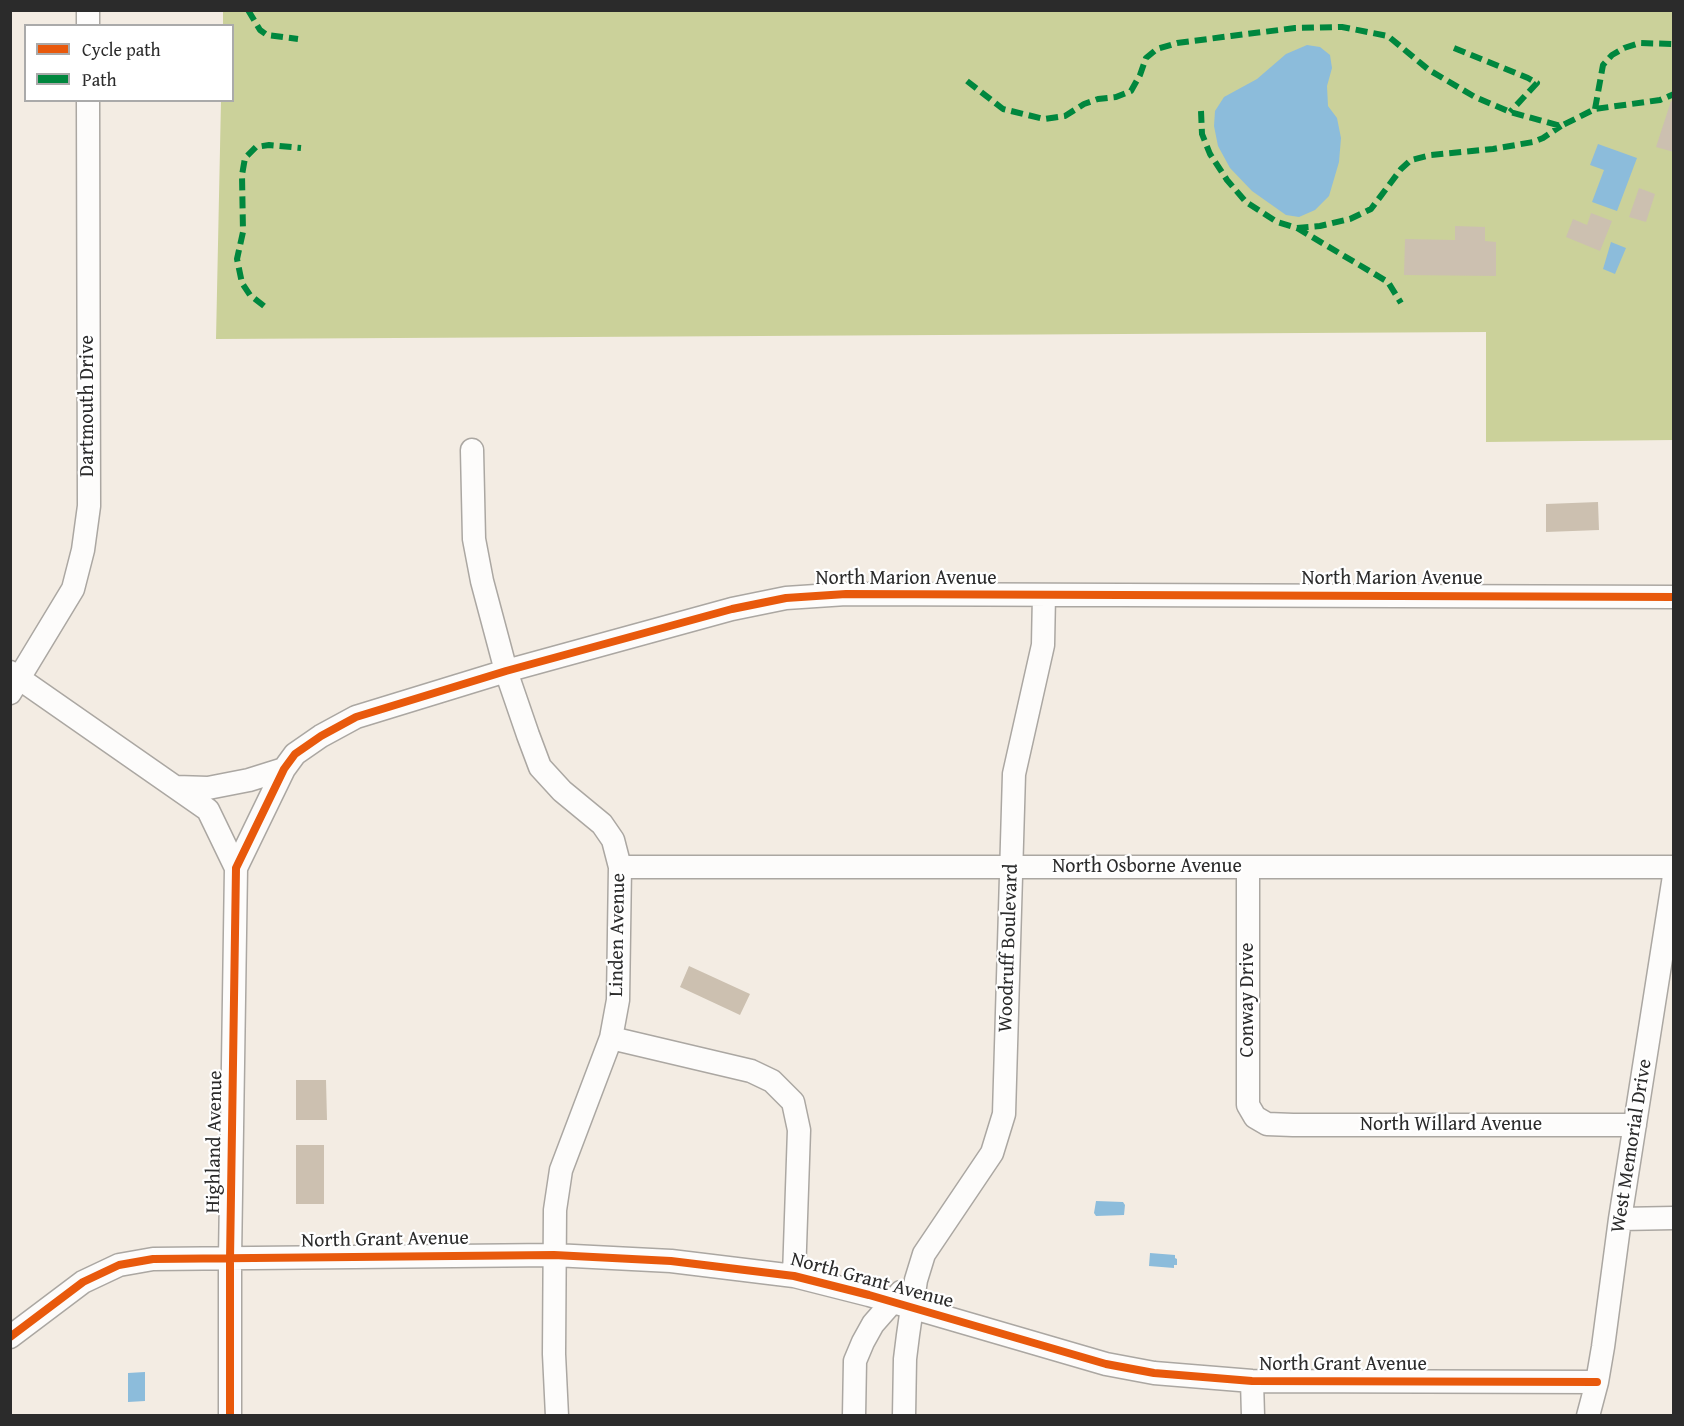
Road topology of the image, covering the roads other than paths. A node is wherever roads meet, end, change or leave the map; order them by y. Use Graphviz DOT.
graph roads {
  1 [pos="88,102"];
  2 [pos="472,450"];
  3 [pos="1044,596"];
  4 [pos="1674,597"];
  5 [pos="506,671"];
  6 [pos="13,681"];
  7 [pos="285,769"];
  8 [pos="176,787"];
  9 [pos="620,867"];
  10 [pos="1011,867"];
  11 [pos="1674,867"];
  12 [pos="236,868"];
  13 [pos="1248,868"];
  14 [pos="1674,876"];
  15 [pos="611,1038"];
  16 [pos="1267,1124"];
  17 [pos="1635,1125"];
  18 [pos="1674,1218"];
  19 [pos="1620,1219"];
  20 [pos="554,1255"];
  21 [pos="230,1259"];
  22 [pos="794,1276"];
  23 [pos="916,1280"];
  24 [pos="891,1302"];
  25 [pos="913,1308"];
  26 [pos="10,1337"];
  27 [pos="1252,1381"];
  28 [pos="1597,1382"];
  29 [pos="230,1416"];
  30 [pos="557,1416"];
  31 [pos="854,1416"];
  32 [pos="904,1416"];
  33 [pos="1253,1416"];
  34 [pos="1588,1416"];
  1 -- 6 [label="street, Dartmouth Drive"];
  2 -- 5 [label="street, Linden Avenue"];
  3 -- 4 [label="street, North Marion Avenue"];
  3 -- 5 [label="street, North Marion Avenue"];
  3 -- 10 [label="street, Woodruff Boulevard"];
  5 -- 7 [label="street, North Marion Avenue"];
  5 -- 9 [label="street, Linden Avenue"];
  6 -- 8 [label="street"];
  7 -- 8 [label="street"];
  7 -- 12 [label="street, North Marion Avenue"];
  8 -- 12 [label="street"];
  9 -- 10 [label="street, North Osborne Avenue"];
  9 -- 15 [label="street, Linden Avenue"];
  10 -- 13 [label="street, North Osborne Avenue"];
  10 -- 23 [label="street, Woodruff Boulevard"];
  11 -- 13 [label="street, North Osborne Avenue"];
  12 -- 21 [label="street, Highland Avenue"];
  13 -- 16 [label="street, Conway Drive"];
  14 -- 17 [label="street, West Memorial Drive"];
  15 -- 20 [label="street, Linden Avenue"];
  15 -- 22 [label="street"];
  16 -- 17 [label="street, North Willard Avenue"];
  17 -- 19 [label="street, West Memorial Drive"];
  18 -- 19 [label="street"];
  19 -- 28 [label="street, West Memorial Drive"];
  20 -- 21 [label="street, North Grant Avenue"];
  20 -- 22 [label="street, North Grant Avenue"];
  20 -- 30 [label="street, Linden Avenue"];
  21 -- 26 [label="street, North Grant Avenue"];
  21 -- 29 [label="street, Highland Avenue"];
  22 -- 24 [label="street, North Grant Avenue"];
  23 -- 24 [label="street, Woodruff Boulevard"];
  23 -- 25 [label="street, Woodruff Boulevard"];
  24 -- 25 [label="street, North Grant Avenue"];
  24 -- 31 [label="street, Woodruff Boulevard"];
  25 -- 27 [label="street, North Grant Avenue"];
  25 -- 32 [label="street, Woodruff Boulevard"];
  27 -- 28 [label="street, North Grant Avenue"];
  27 -- 33 [label="street"];
  28 -- 34 [label="street, West Memorial Drive"];
}
